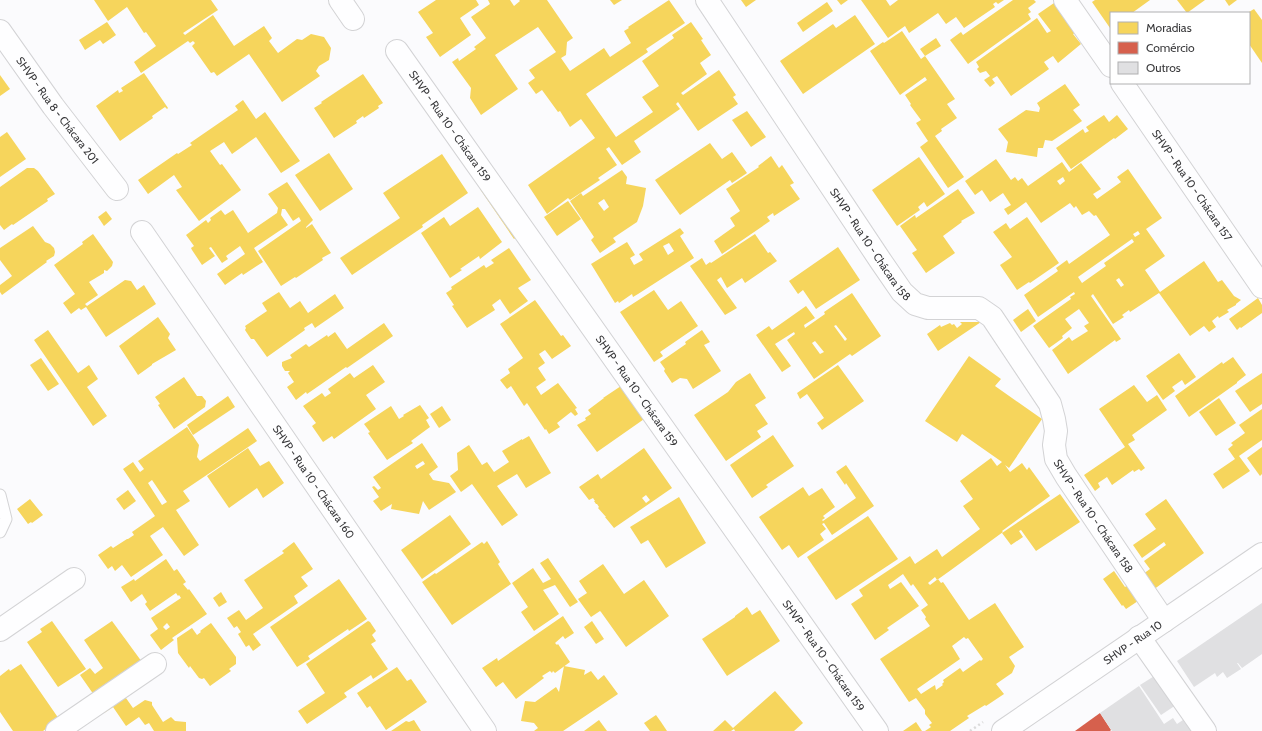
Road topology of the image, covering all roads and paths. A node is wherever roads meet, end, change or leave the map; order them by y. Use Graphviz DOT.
graph roads {
  1 [pos="340,0"];
  2 [pos="707,0"];
  3 [pos="1065,0"];
  4 [pos="353,19"];
  5 [pos="0,31"];
  6 [pos="398,51"];
  7 [pos="1110,65"];
  8 [pos="1123,84"];
  9 [pos="116,189"];
  10 [pos="142,232"];
  11 [pos="1262,286"];
  12 [pos="0,495"];
  13 [pos="0,532"];
  14 [pos="1262,554"];
  15 [pos="74,579"];
  16 [pos="1164,621"];
  17 [pos="0,630"];
  18 [pos="1139,637"];
  19 [pos="155,664"];
  20 [pos="57,731"];
  21 [pos="485,731"];
  22 [pos="877,731"];
  23 [pos="1003,731"];
  24 [pos="1205,731"];
  1 -- 4 [label="street"];
  2 -- 16 [label="street, SHVP - Rua 10 - Chácara 158"];
  3 -- 7 [label="street"];
  5 -- 9 [label="street, SHVP - Rua 8 - Chácara 201"];
  6 -- 22 [label="street, SHVP - Rua 10 - Chácara 159"];
  8 -- 11 [label="street, SHVP - Rua 10 - Chácara 157"];
  10 -- 21 [label="street, SHVP - Rua 10 - Chácara 160"];
  12 -- 13 [label="lane"];
  14 -- 16 [label="street, SHVP - Rua 10"];
  15 -- 17 [label="street"];
  16 -- 18 [label="street, SHVP - Rua 10"];
  18 -- 23 [label="street, SHVP - Rua 10"];
  18 -- 24 [label="street"];
  19 -- 20 [label="street"];
}
